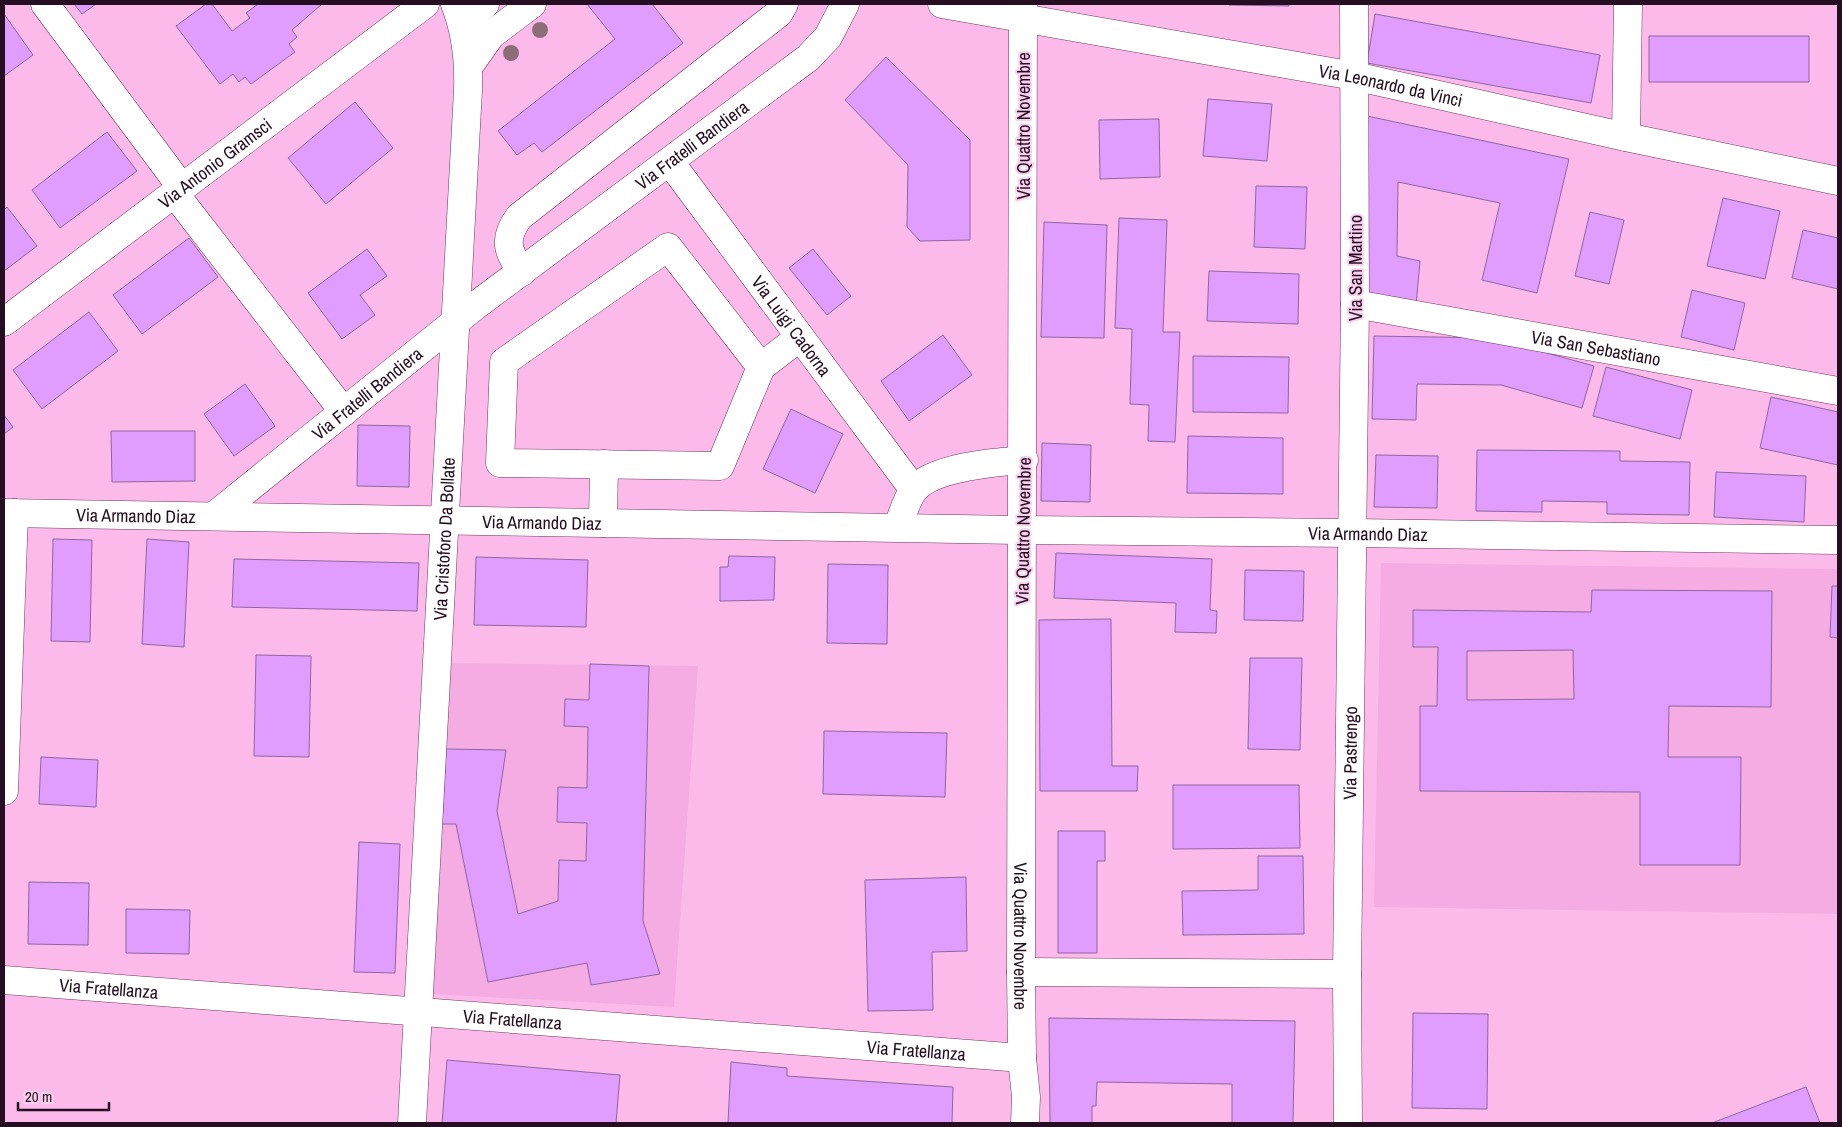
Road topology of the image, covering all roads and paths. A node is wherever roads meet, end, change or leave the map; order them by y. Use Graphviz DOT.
graph roads {
  1 [pos="45,4"];
  2 [pos="425,4"];
  3 [pos="455,4"];
  4 [pos="485,4"];
  5 [pos="532,4"];
  6 [pos="784,4"];
  7 [pos="845,4"];
  8 [pos="942,4"];
  9 [pos="1354,4"];
  10 [pos="1628,4"];
  11 [pos="1023,10"];
  12 [pos="468,56"];
  13 [pos="1354,76"];
  14 [pos="1626,137"];
  15 [pos="670,162"];
  16 [pos="1838,181"];
  17 [pos="178,191"];
  18 [pos="522,272"];
  19 [pos="1355,304"];
  20 [pos="4,322"];
  21 [pos="455,322"];
  22 [pos="800,337"];
  23 [pos="761,368"];
  24 [pos="1838,391"];
  25 [pos="344,412"];
  26 [pos="1024,460"];
  27 [pos="604,464"];
  28 [pos="914,490"];
  29 [pos="9,513"];
  30 [pos="214,516"];
  31 [pos="446,520"];
  32 [pos="603,522"];
  33 [pos="898,527"];
  34 [pos="1022,530"];
  35 [pos="1354,532"];
  36 [pos="1838,540"];
  37 [pos="4,791"];
  38 [pos="1021,972"];
  39 [pos="1347,974"];
  40 [pos="4,980"];
  41 [pos="418,1012"];
  42 [pos="1022,1058"];
  43 [pos="412,1123"];
  44 [pos="1011,1123"];
  45 [pos="1025,1123"];
  46 [pos="1348,1123"];
  1 -- 17 [label="street"];
  2 -- 17 [label="street, Via Antonio Gramsci"];
  3 -- 12 [label="street"];
  4 -- 12 [label="street"];
  5 -- 12 [label="street"];
  6 -- 18 [label="street"];
  7 -- 15 [label="street, Via Fratelli Bandiera"];
  8 -- 11 [label="street, Via Leonardo da Vinci"];
  9 -- 13 [label="street, Via San Martino"];
  10 -- 14 [label="street"];
  11 -- 13 [label="street, Via Leonardo da Vinci"];
  11 -- 26 [label="street, Via Quattro Novembre"];
  12 -- 21 [label="street, Via Cristoforo Da Bollate"];
  13 -- 14 [label="street, Via Leonardo da Vinci"];
  13 -- 19 [label="street, Via San Martino"];
  14 -- 16 [label="street, Via Leonardo da Vinci"];
  15 -- 18 [label="street, Via Fratelli Bandiera"];
  15 -- 22 [label="street, Via Luigi Cadorna"];
  17 -- 20 [label="street, Via Antonio Gramsci"];
  17 -- 25 [label="street"];
  18 -- 21 [label="street, Via Fratelli Bandiera"];
  19 -- 24 [label="street, Via San Sebastiano"];
  19 -- 35 [label="street, Via San Martino"];
  21 -- 25 [label="street, Via Fratelli Bandiera"];
  21 -- 31 [label="street, Via Cristoforo Da Bollate"];
  22 -- 23 [label="street"];
  22 -- 28 [label="street, Via Luigi Cadorna"];
  23 -- 27 [label="street"];
  23 -- 27 [label="street"];
  25 -- 30 [label="street, Via Fratelli Bandiera"];
  26 -- 28 [label="street"];
  26 -- 34 [label="street, Via Quattro Novembre"];
  27 -- 32 [label="street"];
  28 -- 33 [label="street"];
  29 -- 30 [label="street, Via Armando Diaz"];
  29 -- 37 [label="street"];
  30 -- 31 [label="street, Via Armando Diaz"];
  31 -- 32 [label="street, Via Armando Diaz"];
  31 -- 41 [label="street, Via Cristoforo Da Bollate"];
  32 -- 33 [label="street, Via Armando Diaz"];
  33 -- 34 [label="street, Via Armando Diaz"];
  34 -- 35 [label="street, Via Armando Diaz"];
  34 -- 38 [label="street, Via Quattro Novembre"];
  35 -- 36 [label="street, Via Armando Diaz"];
  35 -- 39 [label="street, Via Pastrengo"];
  38 -- 39 [label="street"];
  38 -- 42 [label="street, Via Quattro Novembre"];
  39 -- 46 [label="street, Via Pastrengo"];
  40 -- 41 [label="street, Via Fratellanza"];
  41 -- 42 [label="street, Via Fratellanza"];
  41 -- 43 [label="street, Via Cristoforo Da Bollate"];
  42 -- 44 [label="street, Via Quattro Novembre"];
  42 -- 45 [label="street, Via Quattro Novembre"];
}
